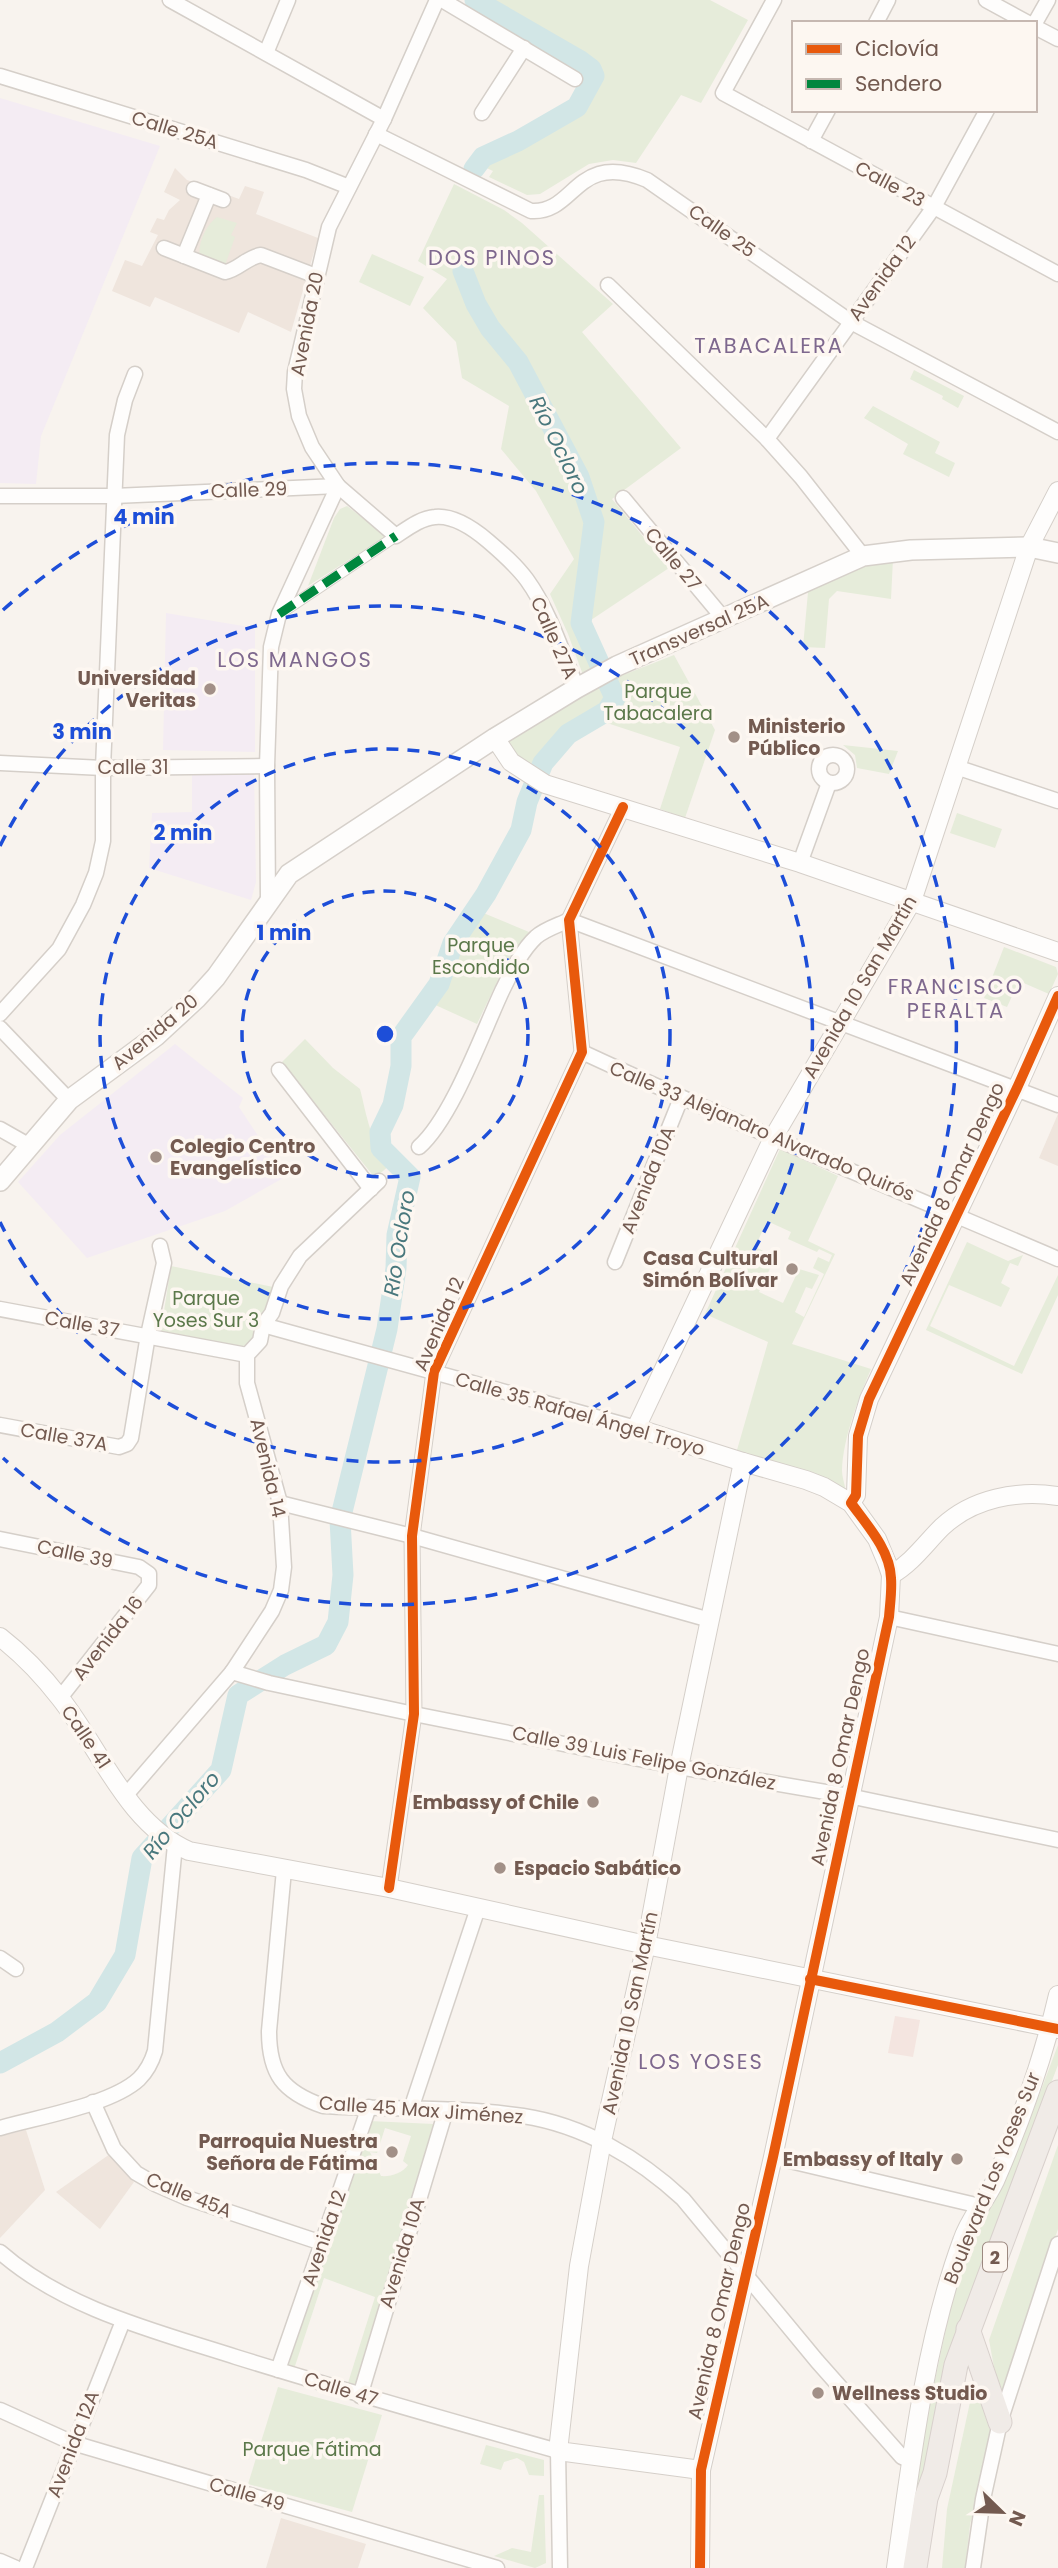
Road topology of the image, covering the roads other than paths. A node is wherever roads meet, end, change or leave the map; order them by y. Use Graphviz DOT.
graph roads {
  1 [pos="170,0"];
  2 [pos="288,0"];
  3 [pos="437,0"];
  4 [pos="442,0"];
  5 [pos="774,0"];
  6 [pos="888,0"];
  7 [pos="985,0"];
  8 [pos="1048,0"];
  9 [pos="877,21"];
  10 [pos="1024,21"];
  11 [pos="1037,21"];
  12 [pos="1037,26"];
  13 [pos="1058,39"];
  14 [pos="524,48"];
  15 [pos="266,52"];
  16 [pos="0,76"];
  17 [pos="575,79"];
  18 [pos="827,112"];
  19 [pos="986,112"];
  20 [pos="482,113"];
  21 [pos="384,119"];
  22 [pos="376,134"];
  23 [pos="811,141"];
  24 [pos="349,187"];
  25 [pos="194,189"];
  26 [pos="209,195"];
  27 [pos="223,200"];
  28 [pos="934,207"];
  29 [pos="164,248"];
  30 [pos="184,256"];
  31 [pos="1058,274"];
  32 [pos="316,276"];
  33 [pos="608,285"];
  34 [pos="851,322"];
  35 [pos="135,374"];
  36 [pos="1058,432"];
  37 [pos="767,439"];
  38 [pos="338,486"];
  39 [pos="1058,491"];
  40 [pos="0,496"];
  41 [pos="114,496"];
  42 [pos="623,498"];
  43 [pos="396,536"];
  44 [pos="1029,547"];
  45 [pos="1058,554"];
  46 [pos="863,556"];
  47 [pos="279,614"];
  48 [pos="724,619"];
  49 [pos="579,687"];
  50 [pos="495,738"];
  51 [pos="0,763"];
  52 [pos="267,766"];
  53 [pos="957,767"];
  54 [pos="103,768"];
  55 [pos="829,783"];
  56 [pos="1058,801"];
  57 [pos="623,807"];
  58 [pos="267,859"];
  59 [pos="800,863"];
  60 [pos="289,874"];
  61 [pos="912,901"];
  62 [pos="268,902"];
  63 [pos="569,919"];
  64 [pos="1058,952"];
  65 [pos="1058,996"];
  66 [pos="0,1014"];
  67 [pos="841,1022"];
  68 [pos="0,1028"];
  69 [pos="582,1052"];
  70 [pos="279,1070"];
  71 [pos="1017,1088"];
  72 [pos="681,1098"];
  73 [pos="69,1100"];
  74 [pos="1058,1105"];
  75 [pos="0,1129"];
  76 [pos="773,1138"];
  77 [pos="30,1146"];
  78 [pos="419,1147"];
  79 [pos="0,1181"];
  80 [pos="957,1216"];
  81 [pos="160,1246"];
  82 [pos="1058,1259"];
  83 [pos="615,1262"];
  84 [pos="0,1309"];
  85 [pos="263,1325"];
  86 [pos="148,1335"];
  87 [pos="247,1354"];
  88 [pos="434,1372"];
  89 [pos="0,1425"];
  90 [pos="636,1427"];
  91 [pos="743,1462"];
  92 [pos="1058,1496"];
  93 [pos="280,1503"];
  94 [pos="851,1503"];
  95 [pos="412,1536"];
  96 [pos="0,1539"];
  97 [pos="149,1574"];
  98 [pos="891,1575"];
  99 [pos="889,1617"];
  100 [pos="710,1620"];
  101 [pos="0,1637"];
  102 [pos="1058,1654"];
  103 [pos="232,1672"];
  104 [pos="60,1698"];
  105 [pos="414,1714"];
  106 [pos="679,1767"];
  107 [pos="126,1795"];
  108 [pos="849,1796"];
  109 [pos="1058,1840"];
  110 [pos="172,1843"];
  111 [pos="284,1870"];
  112 [pos="389,1888"];
  113 [pos="478,1908"];
  114 [pos="646,1945"];
  115 [pos="0,1958"];
  116 [pos="16,1969"];
  117 [pos="810,1979"];
  118 [pos="1058,1996"];
  119 [pos="1055,2031"];
  120 [pos="1058,2092"];
  121 [pos="93,2102"];
  122 [pos="369,2107"];
  123 [pos="411,2109"];
  124 [pos="446,2110"];
  125 [pos="0,2128"];
  126 [pos="602,2141"];
  127 [pos="773,2157"];
  128 [pos="980,2206"];
  129 [pos="322,2243"];
  130 [pos="1058,2244"];
  131 [pos="0,2252"];
  132 [pos="744,2275"];
  133 [pos="123,2321"];
  134 [pos="968,2329"];
  135 [pos="278,2370"];
  136 [pos="360,2396"];
  137 [pos="0,2410"];
  138 [pos="1000,2422"];
  139 [pos="73,2442"];
  140 [pos="558,2451"];
  141 [pos="912,2461"];
  142 [pos="701,2470"];
  143 [pos="935,2473"];
  144 [pos="0,2561"];
  145 [pos="16,2568"];
  146 [pos="25,2568"];
  147 [pos="497,2568"];
  148 [pos="560,2568"];
  149 [pos="700,2568"];
  150 [pos="896,2568"];
  151 [pos="915,2568"];
  152 [pos="930,2568"];
  153 [pos="973,2568"];
  1 -- 15 [label="street"];
  2 -- 15 [label="street"];
  3 -- 21 [label="street, Avenida 20"];
  4 -- 14 [label="street"];
  5 -- 23 [label="street, Calle 23"];
  6 -- 9 [label="street"];
  7 -- 10 [label="street"];
  8 -- 11 [label="street"];
  12 -- 13 [label="street"];
  14 -- 17 [label="street"];
  14 -- 20 [label="street"];
  15 -- 21 [label="street"];
  16 -- 24 [label="street, Calle 25A"];
  18 -- 23 [label="street"];
  19 -- 28 [label="street, Avenida 12"];
  21 -- 22 [label="street, Avenida 20"];
  22 -- 24 [label="street, Avenida 20"];
  22 -- 34 [label="street, Calle 25"];
  23 -- 28 [label="street, Calle 23"];
  24 -- 32 [label="street, Avenida 20"];
  25 -- 26 [label="street"];
  26 -- 27 [label="street"];
  26 -- 30 [label="street"];
  28 -- 31 [label="street, Calle 23"];
  28 -- 34 [label="street, Avenida 12"];
  29 -- 30 [label="street"];
  30 -- 32 [label="street"];
  32 -- 38 [label="street, Avenida 20"];
  33 -- 37 [label="street"];
  34 -- 36 [label="street, Calle 25"];
  34 -- 37 [label="street, Avenida 12"];
  35 -- 41 [label="street"];
  37 -- 46 [label="street"];
  38 -- 41 [label="street, Calle 29"];
  38 -- 43 [label="street"];
  38 -- 47 [label="street"];
  39 -- 44 [label="street, Avenida 10 San Martín"];
  40 -- 41 [label="street, Calle 29"];
  41 -- 54 [label="street"];
  42 -- 48 [label="street, Calle 27"];
  43 -- 47 [label="street"];
  43 -- 49 [label="street, Calle 27A"];
  44 -- 45 [label="main road"];
  44 -- 46 [label="main road, Transversal 25A"];
  44 -- 53 [label="street, Avenida 10 San Martín"];
  46 -- 48 [label="main road, Transversal 25A"];
  47 -- 52 [label="street"];
  48 -- 49 [label="main road, Transversal 25A"];
  49 -- 50 [label="main road, Transversal 25A"];
  50 -- 57 [label="street"];
  50 -- 60 [label="main road, Transversal 25A"];
  51 -- 54 [label="street, Calle 31"];
  52 -- 54 [label="street, Calle 31"];
  52 -- 58 [label="street"];
  53 -- 56 [label="street"];
  53 -- 61 [label="street, Avenida 10 San Martín"];
  54 -- 66 [label="street"];
  55 -- 59 [label="street"];
  57 -- 59 [label="street"];
  57 -- 63 [label="street"];
  58 -- 60 [label="street"];
  58 -- 62 [label="street"];
  59 -- 61 [label="street"];
  60 -- 62 [label="main road, Transversal 25A"];
  61 -- 64 [label="street"];
  61 -- 67 [label="street, Avenida 10 San Martín"];
  62 -- 73 [label="main road, Avenida 20"];
  63 -- 67 [label="street"];
  63 -- 69 [label="street"];
  63 -- 78 [label="street"];
  65 -- 71 [label="street, Avenida 8 Omar Dengo"];
  67 -- 71 [label="street"];
  67 -- 76 [label="street, Avenida 10 San Martín"];
  68 -- 73 [label="street"];
  69 -- 72 [label="street, Calle 33 Alejandro Alvarado Quirós"];
  69 -- 88 [label="street, Avenida 12"];
  70 -- 85 [label="street"];
  71 -- 74 [label="street"];
  71 -- 80 [label="street, Avenida 8 Omar Dengo"];
  72 -- 76 [label="street, Calle 33 Alejandro Alvarado Quirós"];
  72 -- 83 [label="street, Avenida 10A"];
  73 -- 77 [label="main road, Avenida 20"];
  75 -- 77 [label="street"];
  76 -- 80 [label="street, Calle 33 Alejandro Alvarado Quirós"];
  76 -- 90 [label="street, Avenida 10 San Martín"];
  77 -- 79 [label="main road, Avenida 20"];
  80 -- 82 [label="street, Calle 33 Alejandro Alvarado Quirós"];
  80 -- 94 [label="street, Avenida 8 Omar Dengo"];
  81 -- 86 [label="street"];
  84 -- 86 [label="street, Calle 37"];
  85 -- 87 [label="street"];
  85 -- 88 [label="street, Calle 35 Rafael Ángel Troyo"];
  86 -- 87 [label="street, Calle 37"];
  86 -- 89 [label="street, Calle 37A"];
  87 -- 93 [label="street, Avenida 14"];
  88 -- 90 [label="street, Calle 35 Rafael Ángel Troyo"];
  88 -- 95 [label="street, Avenida 12"];
  90 -- 91 [label="street, Calle 35 Rafael Ángel Troyo"];
  91 -- 94 [label="street, Calle 35 Rafael Ángel Troyo"];
  91 -- 100 [label="street, Avenida 10 San Martín"];
  92 -- 98 [label="street"];
  93 -- 95 [label="street"];
  93 -- 103 [label="street, Avenida 14"];
  94 -- 98 [label="street, Avenida 8 Omar Dengo"];
  95 -- 100 [label="street"];
  95 -- 105 [label="street, Avenida 12"];
  96 -- 97 [label="street, Calle 39"];
  97 -- 104 [label="street, Avenida 16"];
  98 -- 99 [label="street, Avenida 8 Omar Dengo"];
  99 -- 102 [label="street"];
  99 -- 108 [label="street, Avenida 8 Omar Dengo"];
  100 -- 106 [label="street, Avenida 10 San Martín"];
  101 -- 104 [label="street, Calle 41"];
  103 -- 105 [label="street, Calle 39 Luis Felipe González"];
  103 -- 107 [label="street, Avenida 14"];
  104 -- 107 [label="street, Calle 41"];
  105 -- 106 [label="street, Calle 39 Luis Felipe González"];
  105 -- 112 [label="street, Avenida 12"];
  106 -- 108 [label="street, Calle 39 Luis Felipe González"];
  106 -- 114 [label="street, Avenida 10 San Martín"];
  107 -- 110 [label="street, Calle 41"];
  108 -- 109 [label="street, Calle 39 Luis Felipe González"];
  108 -- 117 [label="street, Avenida 8 Omar Dengo"];
  110 -- 111 [label="street"];
  110 -- 121 [label="street"];
  111 -- 112 [label="street"];
  111 -- 122 [label="street, Calle 45 Max Jiménez"];
  112 -- 113 [label="street"];
  113 -- 114 [label="street"];
  113 -- 123 [label="street"];
  114 -- 117 [label="street"];
  114 -- 126 [label="street, Avenida 10 San Martín"];
  115 -- 116 [label="street"];
  117 -- 119 [label="street"];
  117 -- 127 [label="street, Avenida 8 Omar Dengo"];
  118 -- 119 [label="street, Boulevard Los Yoses Sur"];
  119 -- 128 [label="street, Boulevard Los Yoses Sur"];
  120 -- 134 [label="highway, 2"];
  121 -- 125 [label="street"];
  121 -- 129 [label="street, Calle 45A"];
  122 -- 123 [label="street, Calle 45 Max Jiménez"];
  122 -- 129 [label="street, Avenida 12"];
  123 -- 124 [label="street, Calle 45 Max Jiménez"];
  124 -- 126 [label="street, Calle 45 Max Jiménez"];
  124 -- 136 [label="street, Avenida 10A"];
  126 -- 132 [label="street, Calle 45 Max Jiménez"];
  126 -- 140 [label="street, Avenida 10 San Martín"];
  127 -- 128 [label="street"];
  127 -- 132 [label="street, Avenida 8 Omar Dengo"];
  128 -- 141 [label="street, Boulevard Los Yoses Sur"];
  129 -- 135 [label="street, Avenida 12"];
  130 -- 138 [label="street"];
  131 -- 133 [label="street, Calle 47"];
  132 -- 141 [label="street, Calle 45 Max Jiménez"];
  132 -- 142 [label="street, Avenida 8 Omar Dengo"];
  133 -- 135 [label="street, Calle 47"];
  133 -- 139 [label="street, Avenida 12A"];
  134 -- 138 [label="highway"];
  134 -- 143 [label="highway, 2"];
  135 -- 136 [label="street, Calle 47"];
  136 -- 140 [label="street, Calle 47"];
  137 -- 139 [label="street, Calle 49"];
  138 -- 153 [label="street"];
  139 -- 146 [label="street, Avenida 12A"];
  139 -- 147 [label="street, Calle 49"];
  140 -- 142 [label="street, Calle 47"];
  140 -- 148 [label="street, Avenida 10 San Martín"];
  141 -- 150 [label="street, Boulevard Los Yoses Sur"];
  142 -- 149 [label="street, Avenida 8 Omar Dengo"];
  143 -- 151 [label="highway, 2"];
  143 -- 152 [label="highway, 2"];
  144 -- 145 [label="street"];
}
